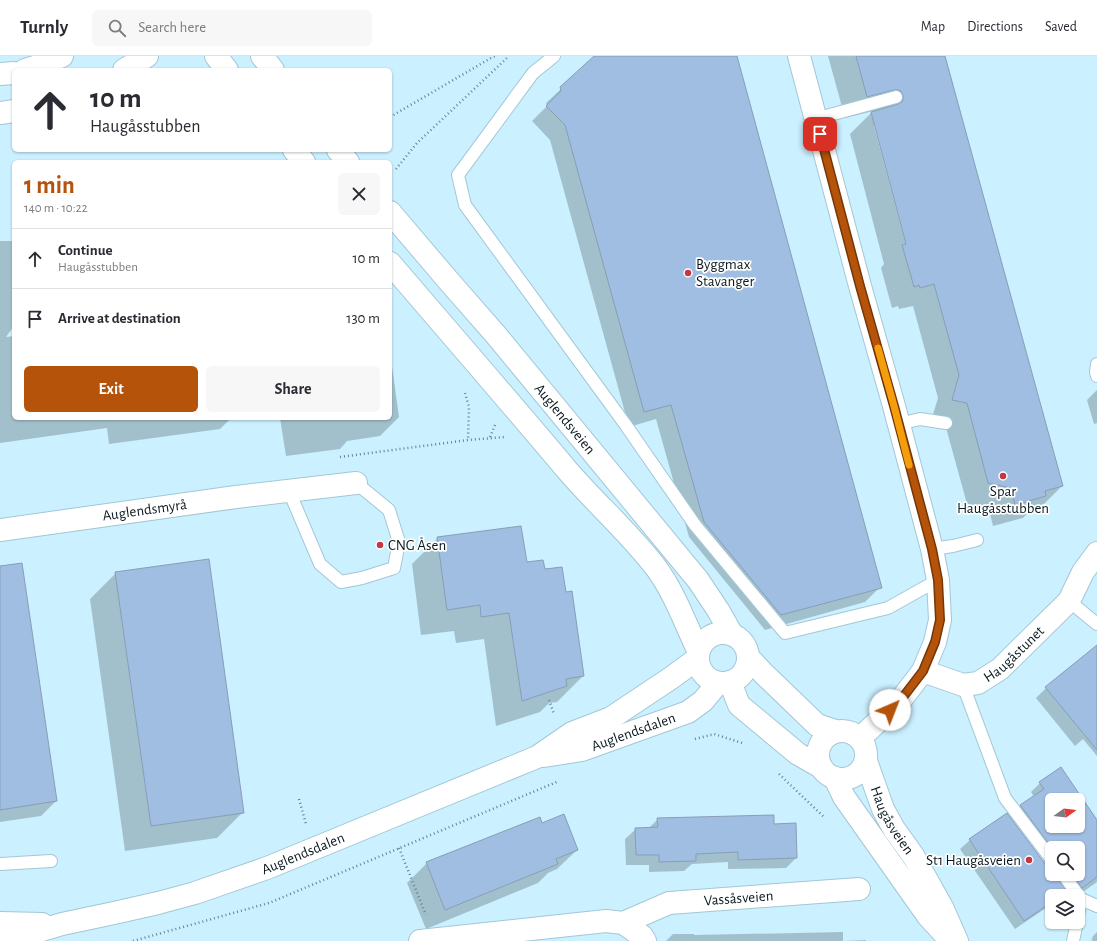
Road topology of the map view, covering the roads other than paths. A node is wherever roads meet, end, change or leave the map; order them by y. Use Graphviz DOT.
graph roads {
  1 [pos="62,56"];
  2 [pos="146,56"];
  3 [pos="216,56"];
  4 [pos="262,56"];
  5 [pos="554,56"];
  6 [pos="799,56"];
  7 [pos="32,68"];
  8 [pos="127,68"];
  9 [pos="225,68"];
  10 [pos="271,68"];
  11 [pos="12,73"];
  12 [pos="0,74"];
  13 [pos="896,97"];
  14 [pos="12,111"];
  15 [pos="0,113"];
  16 [pos="815,119"];
  17 [pos="296,152"];
  18 [pos="340,152"];
  19 [pos="302,160"];
  20 [pos="346,160"];
  21 [pos="392,214"];
  22 [pos="392,265"];
  23 [pos="1097,364"];
  24 [pos="1097,376"];
  25 [pos="946,423"];
  26 [pos="899,424"];
  27 [pos="356,483"];
  28 [pos="289,492"];
  29 [pos="0,530"];
  30 [pos="977,540"];
  31 [pos="932,549"];
  32 [pos="1097,553"];
  33 [pos="938,580"];
  34 [pos="1069,602"];
  35 [pos="1097,624"];
  36 [pos="731,634"];
  37 [pos="698,654"];
  38 [pos="748,657"];
  39 [pos="923,671"];
  40 [pos="724,683"];
  41 [pos="963,685"];
  42 [pos="835,731"];
  43 [pos="860,738"];
  44 [pos="537,757"];
  45 [pos="866,761"];
  46 [pos="828,773"];
  47 [pos="1045,851"];
  48 [pos="50,861"];
  49 [pos="0,864"];
  50 [pos="859,889"];
  51 [pos="1085,901"];
  52 [pos="1097,906"];
  53 [pos="0,923"];
  54 [pos="623,923"];
  55 [pos="62,924"];
  56 [pos="1076,929"];
  57 [pos="425,940"];
  58 [pos="0,941"];
  59 [pos="645,941"];
  60 [pos="951,941"];
  61 [pos="957,941"];
  62 [pos="1073,941"];
  1 -- 7 [label="main road"];
  2 -- 8 [label="main road"];
  3 -- 9 [label="main road"];
  4 -- 10 [label="main road"];
  5 -- 33 [label="lane"];
  6 -- 16 [label="main road"];
  11 -- 12 [label="main road"];
  13 -- 16 [label="lane"];
  14 -- 15 [label="main road"];
  16 -- 26 [label="main road"];
  17 -- 19 [label="main road"];
  18 -- 20 [label="main road"];
  21 -- 36 [label="main road, Auglendsveien"];
  22 -- 37 [label="main road, Auglendsveien"];
  23 -- 24 [label="lane"];
  25 -- 26 [label="lane"];
  26 -- 31 [label="main road"];
  27 -- 28 [label="main road, Auglendsmyrå"];
  27 -- 28 [label="lane, Auglendsmyrå"];
  28 -- 29 [label="main road, Auglendsmyrå"];
  30 -- 31 [label="lane"];
  31 -- 33 [label="main road"];
  32 -- 34 [label="main road, Haugåstunet"];
  33 -- 39 [label="main road"];
  34 -- 35 [label="lane"];
  34 -- 41 [label="main road, Haugåstunet"];
  36 -- 37 [label="main road"];
  36 -- 38 [label="main road"];
  37 -- 40 [label="main road"];
  37 -- 44 [label="main road, Auglendsdalen"];
  38 -- 40 [label="main road"];
  38 -- 42 [label="main road"];
  39 -- 41 [label="main road, Haugåstunet"];
  39 -- 43 [label="main road"];
  40 -- 44 [label="main road, Auglendsdalen"];
  40 -- 46 [label="main road"];
  41 -- 47 [label="lane"];
  42 -- 43 [label="main road"];
  42 -- 46 [label="main road"];
  43 -- 45 [label="main road"];
  44 -- 55 [label="main road, Auglendsdalen"];
  45 -- 46 [label="main road"];
  45 -- 61 [label="main road, Haugåsveien"];
  46 -- 60 [label="main road, Haugåsveien"];
  48 -- 49 [label="lane"];
  50 -- 54 [label="main road, Vassåsveien"];
  51 -- 52 [label="lane"];
  53 -- 55 [label="main road, Auglendsdalen"];
  54 -- 57 [label="main road, Vassåsveien"];
  54 -- 59 [label="main road, Vassåsveien"];
  55 -- 58 [label="main road, Auglendsdalen"];
  56 -- 62 [label="lane"];
}
